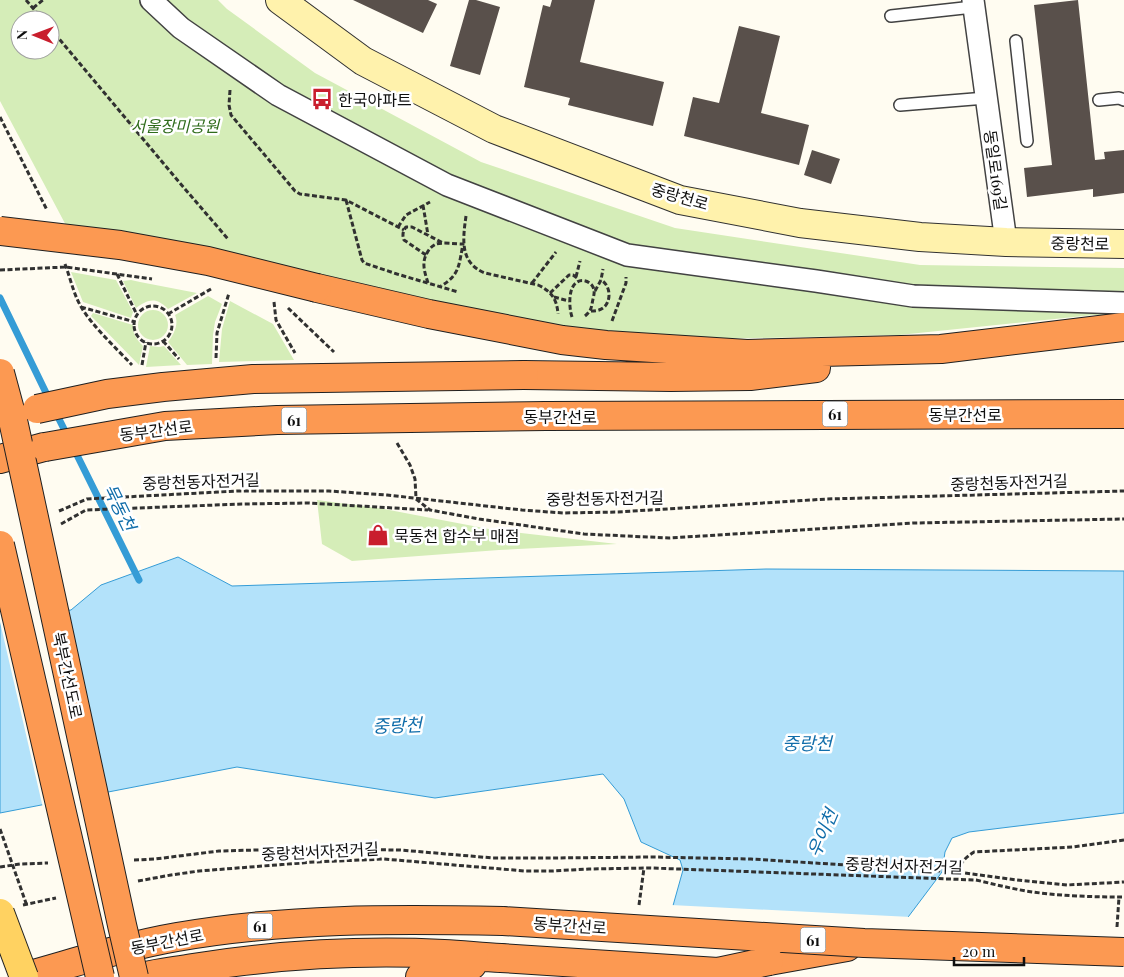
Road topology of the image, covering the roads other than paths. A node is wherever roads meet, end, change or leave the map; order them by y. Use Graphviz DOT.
graph roads {
  1 [pos="152,0"];
  2 [pos="280,0"];
  3 [pos="973,3"];
  4 [pos="890,16"];
  5 [pos="1016,41"];
  6 [pos="986,98"];
  7 [pos="1099,100"];
  8 [pos="1124,100"];
  9 [pos="900,105"];
  10 [pos="1027,141"];
  11 [pos="0,231"];
  12 [pos="1006,242"];
  13 [pos="1124,244"];
  14 [pos="1124,303"];
  15 [pos="1124,327"];
  16 [pos="941,350"];
  17 [pos="0,373"];
  18 [pos="1124,414"];
  19 [pos="0,416"];
  20 [pos="0,459"];
  21 [pos="0,545"];
  22 [pos="9,910"];
  23 [pos="864,943"];
  24 [pos="1124,952"];
  25 [pos="501,958"];
  26 [pos="718,972"];
  27 [pos="23,977"];
  28 [pos="100,977"];
  29 [pos="134,977"];
  30 [pos="141,977"];
  31 [pos="420,977"];
  32 [pos="775,977"];
  1 -- 14 [label="street"];
  2 -- 12 [label="main road, 중랑천로"];
  3 -- 4 [label="lane, 동일로169길"];
  3 -- 6 [label="street, 동일로169길"];
  5 -- 10 [label="lane"];
  6 -- 9 [label="lane"];
  6 -- 12 [label="street, 동일로169길"];
  7 -- 8 [label="lane"];
  11 -- 16 [label="highway, bridge"];
  12 -- 13 [label="main road, 중랑천로"];
  15 -- 16 [label="highway"];
  16 -- 19 [label="highway, bridge"];
  17 -- 29 [label="highway, 북부간선도로, bridge"];
  18 -- 20 [label="highway, 동부간선로 / 61, bridge"];
  21 -- 28 [label="highway, bridge"];
  22 -- 27 [label="main road, bridge"];
  23 -- 24 [label="highway, 동부간선로 / 61, bridge"];
  23 -- 26 [label="highway, bridge"];
  23 -- 27 [label="highway, 동부간선로 / 61, bridge"];
  25 -- 26 [label="highway, bridge"];
  25 -- 30 [label="highway, 61"];
  25 -- 31 [label="highway"];
  26 -- 32 [label="highway"];
}
